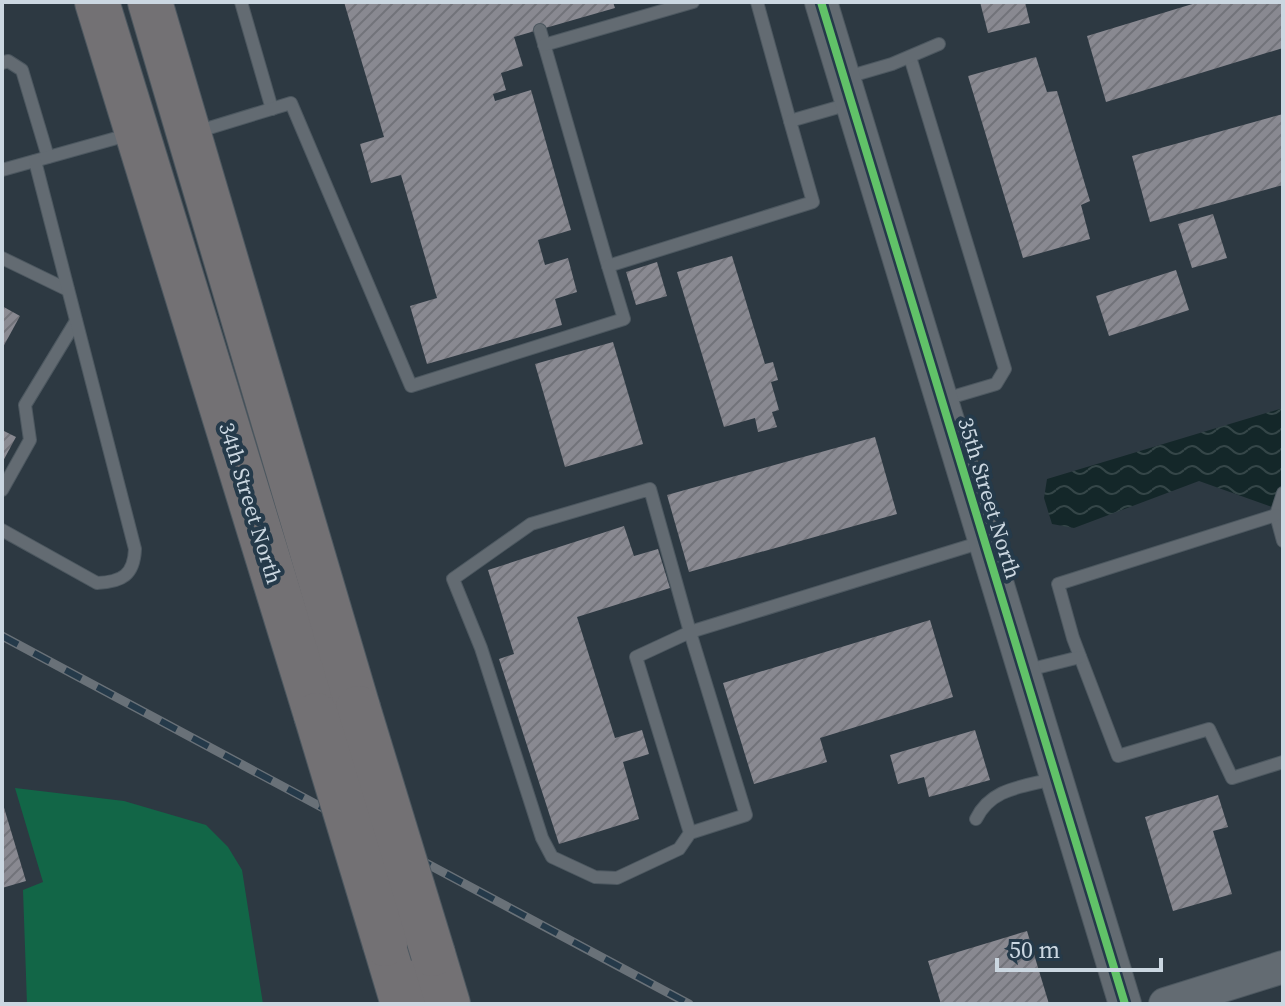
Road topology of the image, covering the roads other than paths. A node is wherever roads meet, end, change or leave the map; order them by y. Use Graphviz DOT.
graph roads {
  1 [pos="97,2"];
  2 [pos="150,2"];
  3 [pos="241,2"];
  4 [pos="693,2"];
  5 [pos="757,2"];
  6 [pos="821,2"];
  7 [pos="540,30"];
  8 [pos="939,44"];
  9 [pos="544,45"];
  10 [pos="910,57"];
  11 [pos="2,63"];
  12 [pos="848,90"];
  13 [pos="272,109"];
  14 [pos="790,121"];
  15 [pos="138,133"];
  16 [pos="190,134"];
  17 [pos="41,159"];
  18 [pos="2,170"];
  19 [pos="2,258"];
  20 [pos="608,266"];
  21 [pos="68,290"];
  22 [pos="76,321"];
  23 [pos="942,400"];
  24 [pos="2,490"];
  25 [pos="1283,493"];
  26 [pos="1276,515"];
  27 [pos="2,530"];
  28 [pos="985,541"];
  29 [pos="1283,541"];
  30 [pos="690,632"];
  31 [pos="1080,657"];
  32 [pos="1024,671"];
  33 [pos="337,712"];
  34 [pos="1283,762"];
  35 [pos="1057,778"];
  36 [pos="976,819"];
  37 [pos="690,833"];
  38 [pos="1283,967"];
  39 [pos="403,1004"];
  40 [pos="448,1004"];
  41 [pos="1125,1004"];
  42 [pos="1165,1004"];
  1 -- 15 [label="highway, 34th Street North"];
  2 -- 16 [label="highway, 34th Street North"];
  3 -- 13 [label="lane"];
  4 -- 9 [label="lane"];
  5 -- 14 [label="lane"];
  6 -- 12 [label="street, 35th Street North"];
  7 -- 9 [label="lane"];
  8 -- 10 [label="lane"];
  9 -- 20 [label="lane"];
  10 -- 12 [label="lane"];
  10 -- 23 [label="lane"];
  11 -- 17 [label="lane"];
  12 -- 14 [label="lane"];
  12 -- 23 [label="street, 35th Street North"];
  13 -- 16 [label="lane"];
  13 -- 20 [label="lane"];
  14 -- 20 [label="lane"];
  15 -- 17 [label="lane"];
  15 -- 33 [label="highway, 34th Street North"];
  16 -- 33 [label="highway, 34th Street North"];
  17 -- 18 [label="lane"];
  17 -- 21 [label="lane"];
  19 -- 21 [label="lane"];
  21 -- 22 [label="lane"];
  22 -- 24 [label="lane"];
  22 -- 27 [label="lane"];
  23 -- 28 [label="street, 35th Street North"];
  25 -- 26 [label="lane"];
  26 -- 29 [label="lane"];
  26 -- 31 [label="lane"];
  28 -- 30 [label="lane"];
  28 -- 32 [label="street, 35th Street North"];
  30 -- 37 [label="lane"];
  30 -- 37 [label="lane"];
  30 -- 37 [label="lane"];
  31 -- 32 [label="lane"];
  31 -- 34 [label="lane"];
  32 -- 35 [label="street, 35th Street North"];
  33 -- 39 [label="highway, 34th Street North, bridge"];
  33 -- 40 [label="highway, 34th Street North, bridge"];
  35 -- 36 [label="lane"];
  35 -- 41 [label="street, 35th Street North"];
  38 -- 42 [label="street"];
}
